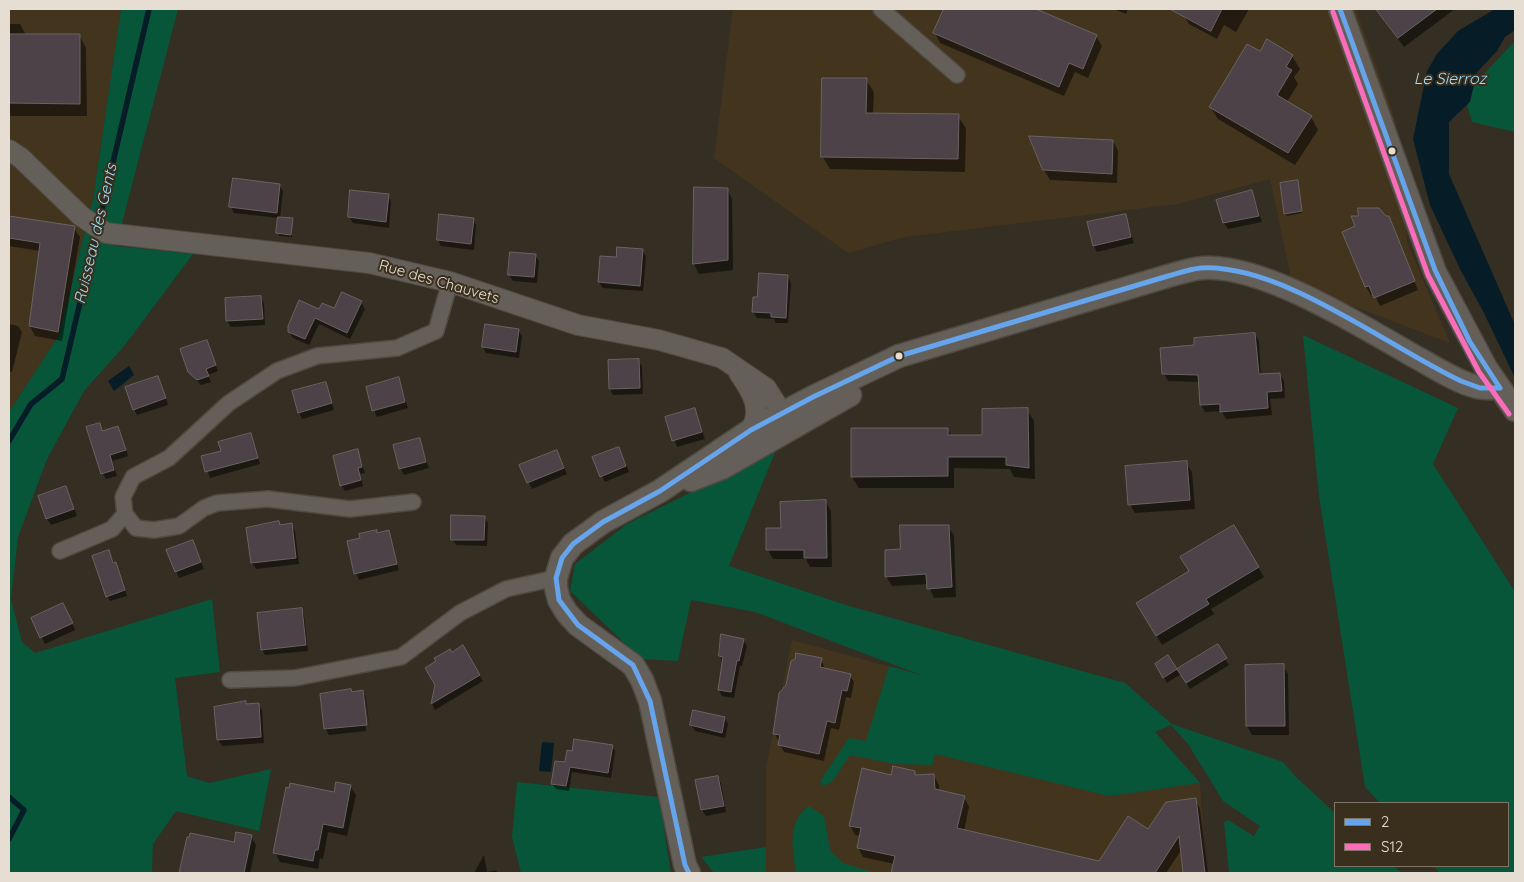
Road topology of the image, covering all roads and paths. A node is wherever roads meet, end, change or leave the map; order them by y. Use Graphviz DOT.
graph roads {
  1 [pos="881,9"];
  2 [pos="1340,9"];
  3 [pos="957,75"];
  4 [pos="9,150"];
  5 [pos="450,282"];
  6 [pos="968,337"];
  7 [pos="734,365"];
  8 [pos="1434,368"];
  9 [pos="1486,368"];
  10 [pos="1500,388"];
  11 [pos="1515,410"];
  12 [pos="782,413"];
  13 [pos="751,430"];
  14 [pos="773,438"];
  15 [pos="660,491"];
  16 [pos="413,502"];
  17 [pos="125,514"];
  18 [pos="60,552"];
  19 [pos="556,578"];
  20 [pos="230,680"];
  21 [pos="686,871"];
  1 -- 3 [label="street"];
  2 -- 9 [label="main road"];
  4 -- 5 [label="street, Rue des Chauvets"];
  5 -- 7 [label="street, Rue des Chauvets"];
  5 -- 17 [label="street"];
  6 -- 8 [label="main road"];
  6 -- 12 [label="main road"];
  6 -- 14 [label="main road"];
  7 -- 12 [label="street, Rue des Chauvets"];
  7 -- 13 [label="street"];
  8 -- 9 [label="main road"];
  8 -- 10 [label="main road"];
  9 -- 10 [label="main road"];
  10 -- 11 [label="main road"];
  12 -- 13 [label="main road"];
  12 -- 14 [label="street"];
  13 -- 15 [label="main road"];
  14 -- 15 [label="main road"];
  15 -- 19 [label="main road"];
  16 -- 17 [label="street"];
  17 -- 18 [label="street"];
  19 -- 20 [label="street"];
  19 -- 21 [label="main road"];
}
